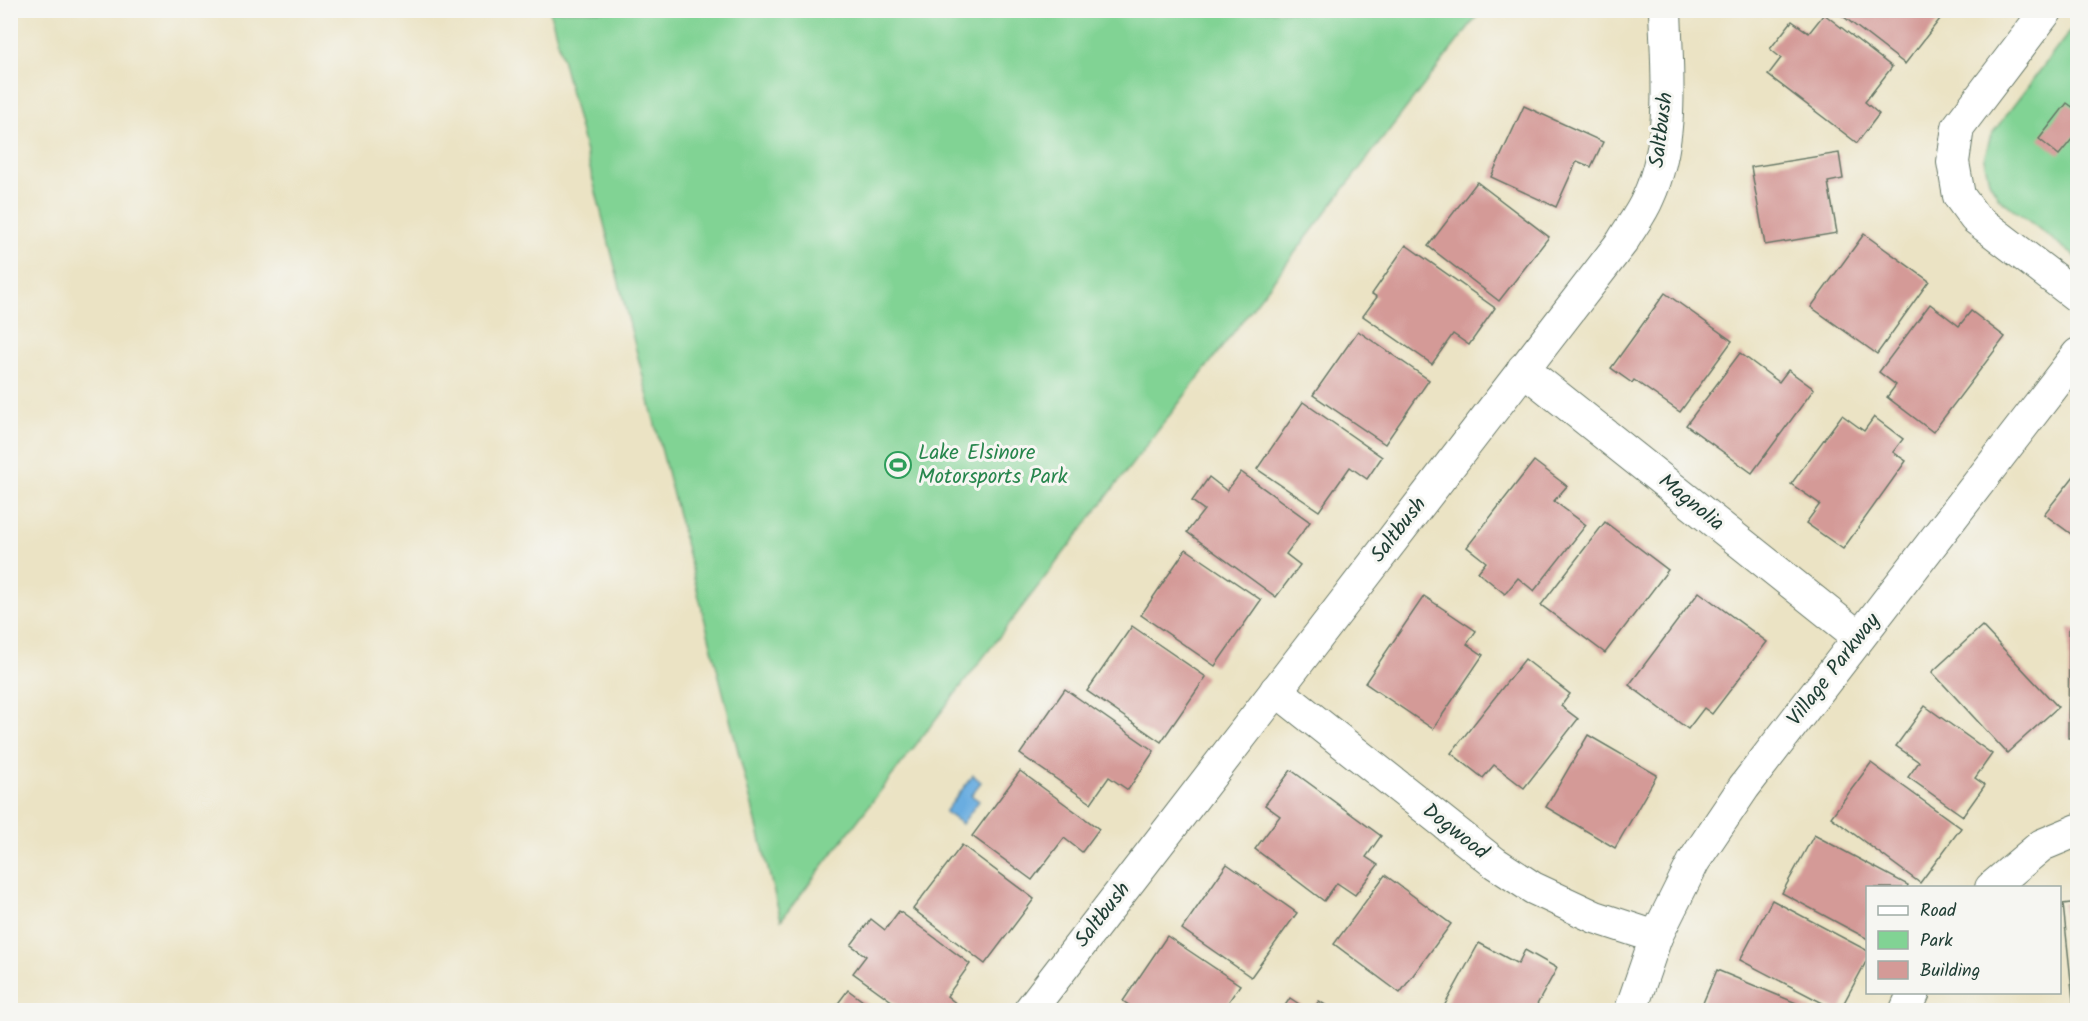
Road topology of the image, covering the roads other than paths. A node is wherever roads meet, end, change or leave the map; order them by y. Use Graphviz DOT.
graph roads {
  1 [pos="1665,10"];
  2 [pos="2047,10"];
  3 [pos="2078,297"];
  4 [pos="2078,354"];
  5 [pos="1523,369"];
  6 [pos="1859,637"];
  7 [pos="1276,690"];
  8 [pos="2078,830"];
  9 [pos="1993,886"];
  10 [pos="1656,937"];
  11 [pos="1914,994"];
  12 [pos="1035,1008"];
  13 [pos="1631,1011"];
  14 [pos="1906,1011"];
  1 -- 5 [label="street, Saltbush"];
  2 -- 3 [label="street"];
  4 -- 6 [label="street, Village Parkway"];
  5 -- 6 [label="street, Magnolia"];
  5 -- 7 [label="street, Saltbush"];
  6 -- 10 [label="street, Village Parkway"];
  7 -- 10 [label="street, Dogwood"];
  7 -- 12 [label="street, Saltbush"];
  8 -- 9 [label="street"];
  10 -- 13 [label="street, Village Parkway"];
  11 -- 14 [label="street"];
}
